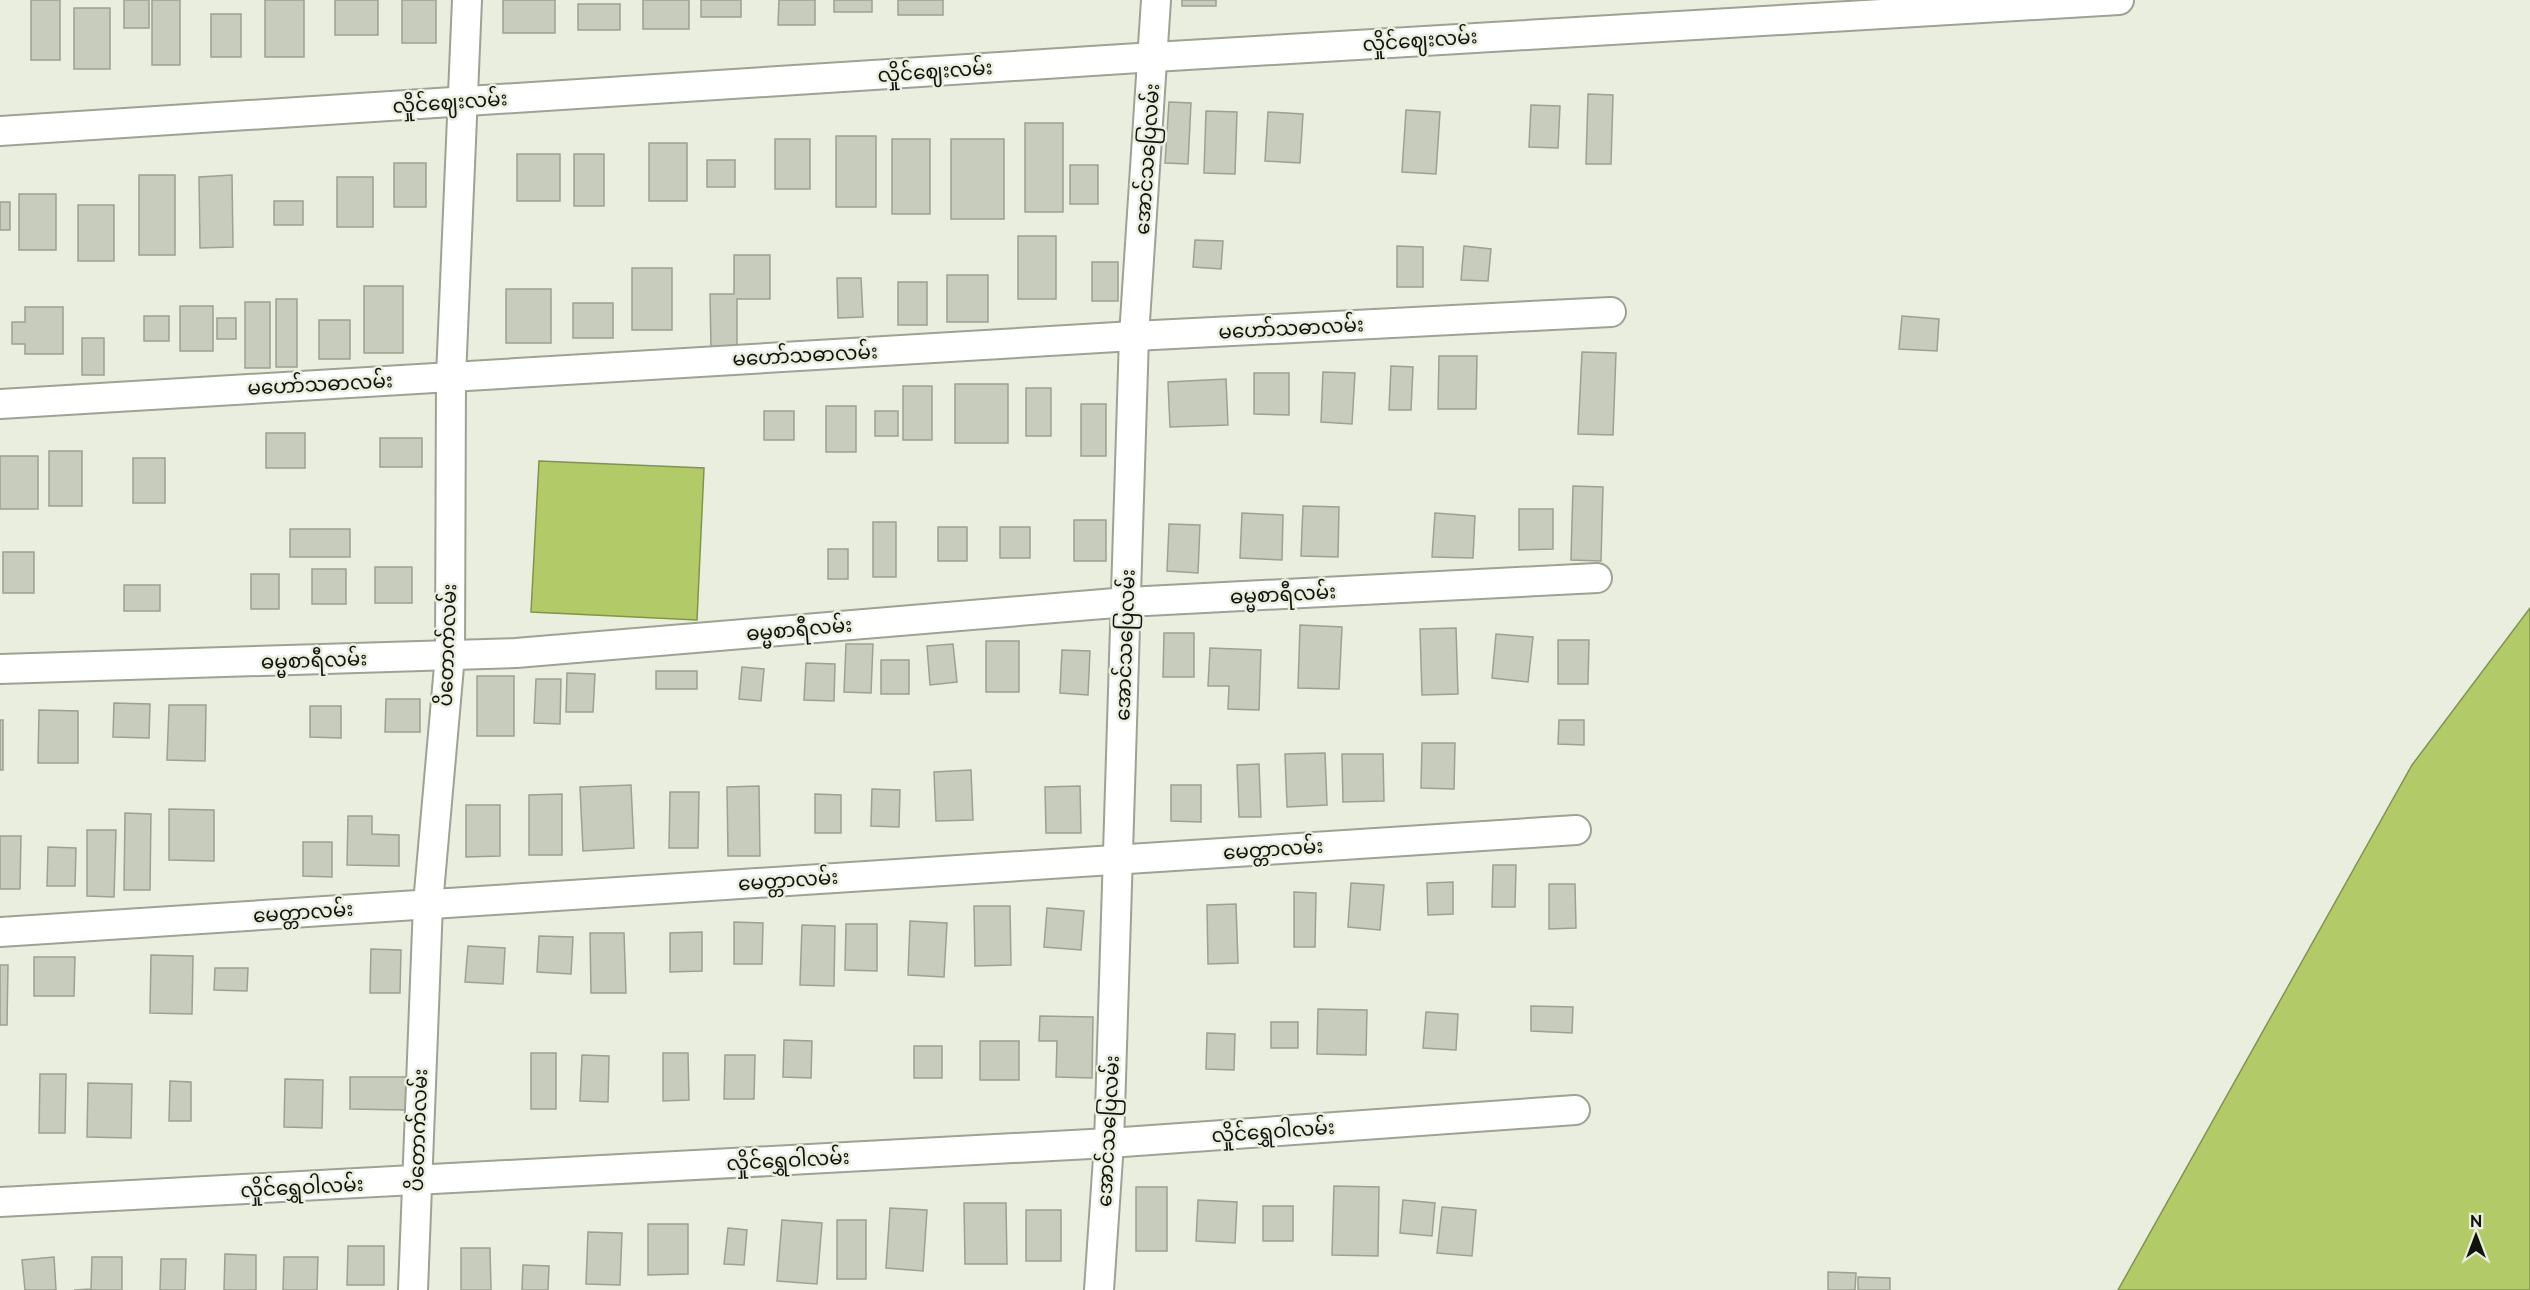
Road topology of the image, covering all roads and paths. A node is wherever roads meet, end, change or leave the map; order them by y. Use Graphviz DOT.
graph roads {
  1 [pos="467,0"];
  2 [pos="1156,0"];
  3 [pos="2119,0"];
  4 [pos="1871,6"];
  5 [pos="1154,57"];
  6 [pos="463,102"];
  7 [pos="0,131"];
  8 [pos="1611,312"];
  9 [pos="1134,336"];
  10 [pos="451,376"];
  11 [pos="0,404"];
  12 [pos="1597,578"];
  13 [pos="1127,602"];
  14 [pos="450,656"];
  15 [pos="0,669"];
  16 [pos="1576,830"];
  17 [pos="1119,858"];
  18 [pos="428,904"];
  19 [pos="0,932"];
  20 [pos="1575,1110"];
  21 [pos="1109,1143"];
  22 [pos="416,1181"];
  23 [pos="0,1202"];
  24 [pos="413,1290"];
  25 [pos="1099,1290"];
  1 -- 6 [label="street, ပိတောက်လမ်း"];
  2 -- 5 [label="street, အောင်သပြေလမ်း"];
  3 -- 4 [label="street, လှိုင်ဈေးလမ်း"];
  4 -- 5 [label="street, လှိုင်ဈေးလမ်း"];
  5 -- 6 [label="street, လှိုင်ဈေးလမ်း"];
  5 -- 9 [label="street, အောင်သပြေလမ်း"];
  6 -- 7 [label="street, လှိုင်ဈေးလမ်း"];
  6 -- 10 [label="street, ပိတောက်လမ်း"];
  8 -- 9 [label="street, မဟော်သဓာလမ်း"];
  9 -- 10 [label="street, မဟော်သဓာလမ်း"];
  9 -- 13 [label="street, အောင်သပြေလမ်း"];
  10 -- 11 [label="street, မဟော်သဓာလမ်း"];
  10 -- 14 [label="street, ပိတောက်လမ်း"];
  12 -- 13 [label="street, ဓမ္မစာရီလမ်း"];
  13 -- 14 [label="street, ဓမ္မစာရီလမ်း"];
  13 -- 17 [label="street, အောင်သပြေလမ်း"];
  14 -- 15 [label="street, ဓမ္မစာရီလမ်း"];
  14 -- 18 [label="street, ပိတောက်လမ်း"];
  16 -- 17 [label="street, မေတ္တာလမ်း"];
  17 -- 18 [label="street, မေတ္တာလမ်း"];
  17 -- 21 [label="street, အောင်သပြေလမ်း"];
  18 -- 19 [label="street, မေတ္တာလမ်း"];
  18 -- 22 [label="street, ပိတောက်လမ်း"];
  20 -- 21 [label="street, လှိုင်ရွှေဝါလမ်း"];
  21 -- 22 [label="street, လှိုင်ရွှေဝါလမ်း"];
  21 -- 25 [label="street, အောင်သပြေလမ်း"];
  22 -- 23 [label="street, လှိုင်ရွှေဝါလမ်း"];
  22 -- 24 [label="street, ပိတောက်လမ်း"];
}
